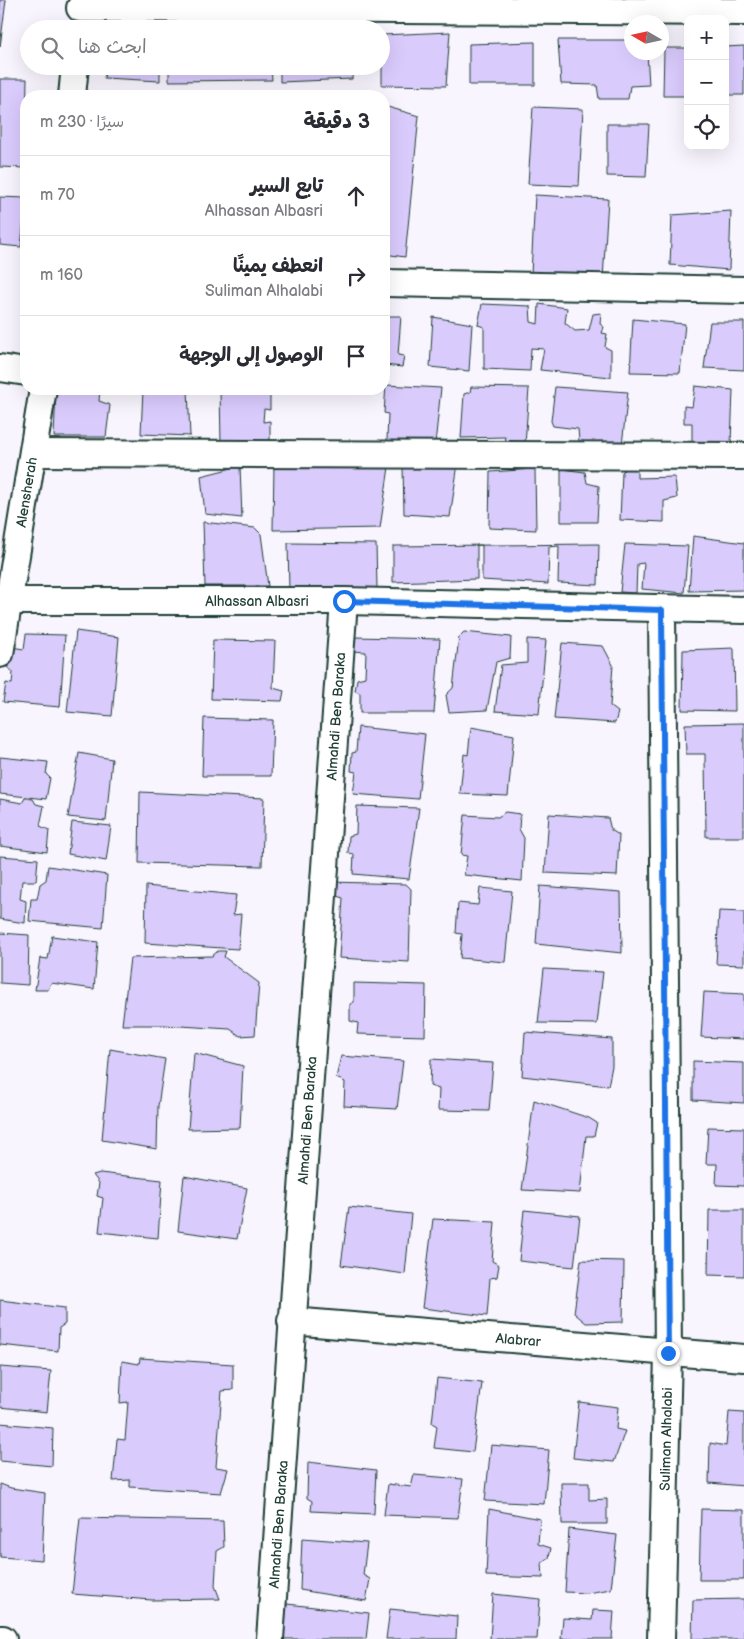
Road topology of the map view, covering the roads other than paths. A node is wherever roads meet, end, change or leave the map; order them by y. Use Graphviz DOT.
graph roads {
  1 [pos="80,12"];
  2 [pos="744,12"];
  3 [pos="74,75"];
  4 [pos="73,90"];
  5 [pos="390,283"];
  6 [pos="744,290"];
  7 [pos="0,368"];
  8 [pos="20,371"];
  9 [pos="42,395"];
  10 [pos="33,453"];
  11 [pos="744,456"];
  12 [pos="9,601"];
  13 [pos="344,601"];
  14 [pos="662,610"];
  15 [pos="744,610"];
  16 [pos="0,654"];
  17 [pos="291,1321"];
  18 [pos="668,1353"];
  19 [pos="744,1358"];
  20 [pos="270,1639"];
  21 [pos="661,1639"];
  1 -- 2 [label="street"];
  3 -- 4 [label="street"];
  5 -- 6 [label="street"];
  7 -- 8 [label="street"];
  9 -- 10 [label="street, Alensherah"];
  10 -- 11 [label="street"];
  10 -- 12 [label="street, Alensherah"];
  12 -- 13 [label="street, Alhassan Albasri"];
  12 -- 16 [label="street, Alensherah"];
  13 -- 14 [label="street, Alhassan Albasri"];
  13 -- 17 [label="street, Almahdi Ben Baraka"];
  14 -- 15 [label="street, Alhassan Albasri"];
  14 -- 18 [label="street, Suliman Alhalabi"];
  17 -- 18 [label="street, Alabrar"];
  17 -- 20 [label="street, Almahdi Ben Baraka"];
  18 -- 19 [label="street, Alabrar"];
  18 -- 21 [label="street, Suliman Alhalabi"];
}
